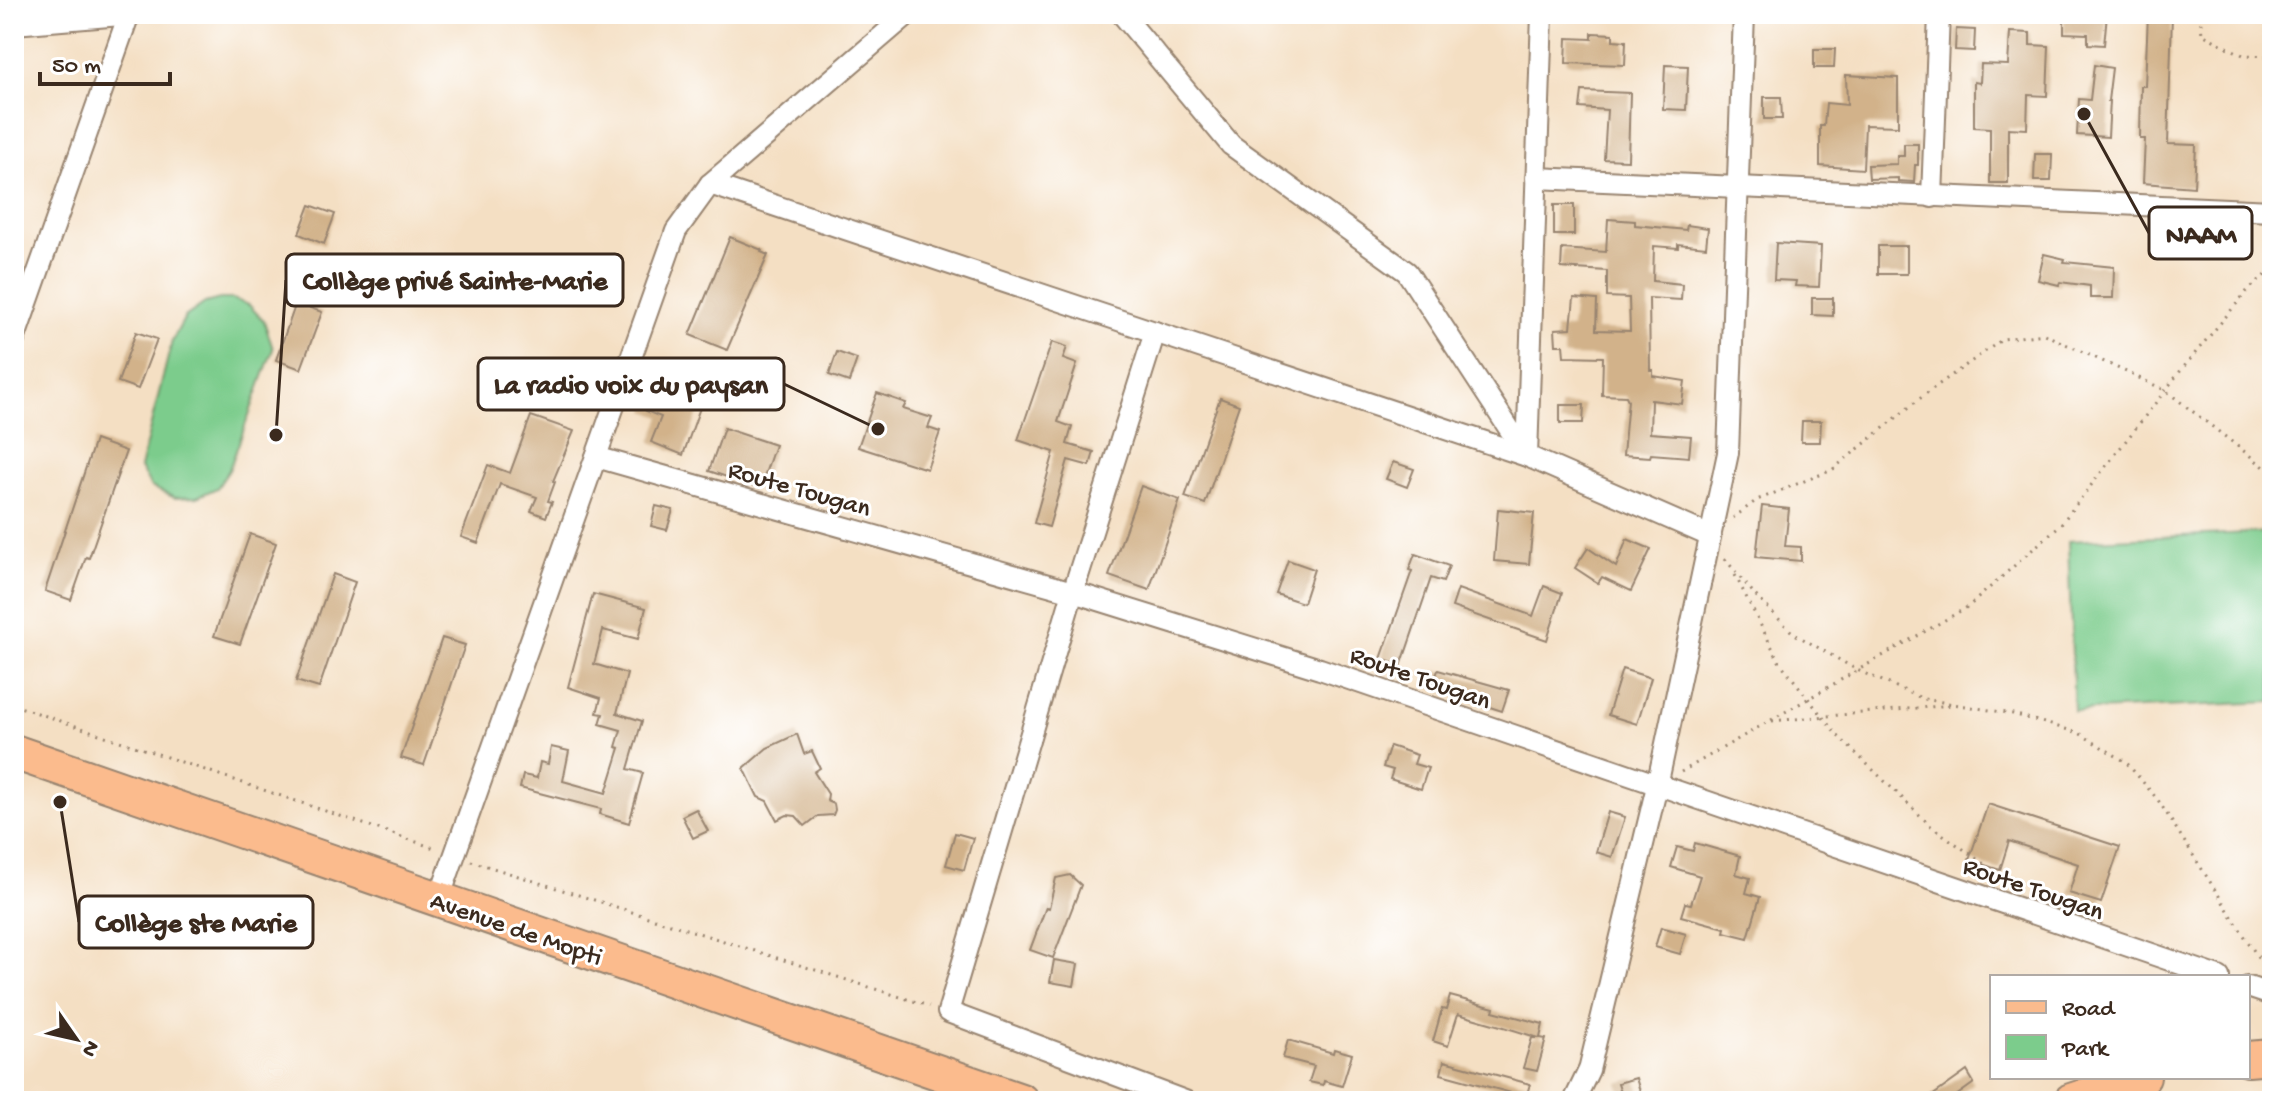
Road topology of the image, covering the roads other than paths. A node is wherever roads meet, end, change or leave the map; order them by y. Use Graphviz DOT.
graph roads {
  1 [pos="130,14"];
  2 [pos="908,14"];
  3 [pos="1122,14"];
  4 [pos="1542,14"];
  5 [pos="1744,14"];
  6 [pos="1939,14"];
  7 [pos="14,24"];
  8 [pos="1536,178"];
  9 [pos="710,184"];
  10 [pos="1737,188"];
  11 [pos="1932,197"];
  12 [pos="2272,211"];
  13 [pos="1155,332"];
  14 [pos="14,340"];
  15 [pos="1527,456"];
  16 [pos="596,457"];
  17 [pos="1710,536"];
  18 [pos="1073,592"];
  19 [pos="14,752"];
  20 [pos="1657,786"];
  21 [pos="439,899"];
  22 [pos="2213,975"];
  23 [pos="2250,988"];
  24 [pos="2272,995"];
  25 [pos="2272,1057"];
  26 [pos="2250,1059"];
  27 [pos="2137,1079"];
  28 [pos="1021,1101"];
  29 [pos="1185,1101"];
  30 [pos="1574,1101"];
  31 [pos="2071,1101"];
  1 -- 7 [label="street"];
  1 -- 14 [label="street"];
  2 -- 9 [label="street"];
  3 -- 15 [label="street"];
  4 -- 8 [label="street"];
  5 -- 10 [label="street"];
  6 -- 11 [label="street"];
  8 -- 10 [label="street"];
  8 -- 15 [label="street"];
  9 -- 13 [label="street"];
  9 -- 16 [label="street"];
  10 -- 11 [label="street"];
  10 -- 17 [label="street"];
  11 -- 12 [label="street"];
  13 -- 15 [label="street"];
  13 -- 18 [label="street"];
  15 -- 17 [label="street"];
  16 -- 18 [label="street, Route Tougan"];
  16 -- 21 [label="street"];
  17 -- 20 [label="street"];
  18 -- 20 [label="street, Route Tougan"];
  18 -- 29 [label="street"];
  19 -- 21 [label="main road, Avenue de Mopti"];
  20 -- 22 [label="street, Route Tougan"];
  20 -- 30 [label="street"];
  21 -- 28 [label="main road, Avenue de Mopti"];
  23 -- 24 [label="street"];
  25 -- 26 [label="main road"];
  27 -- 31 [label="main road"];
}
